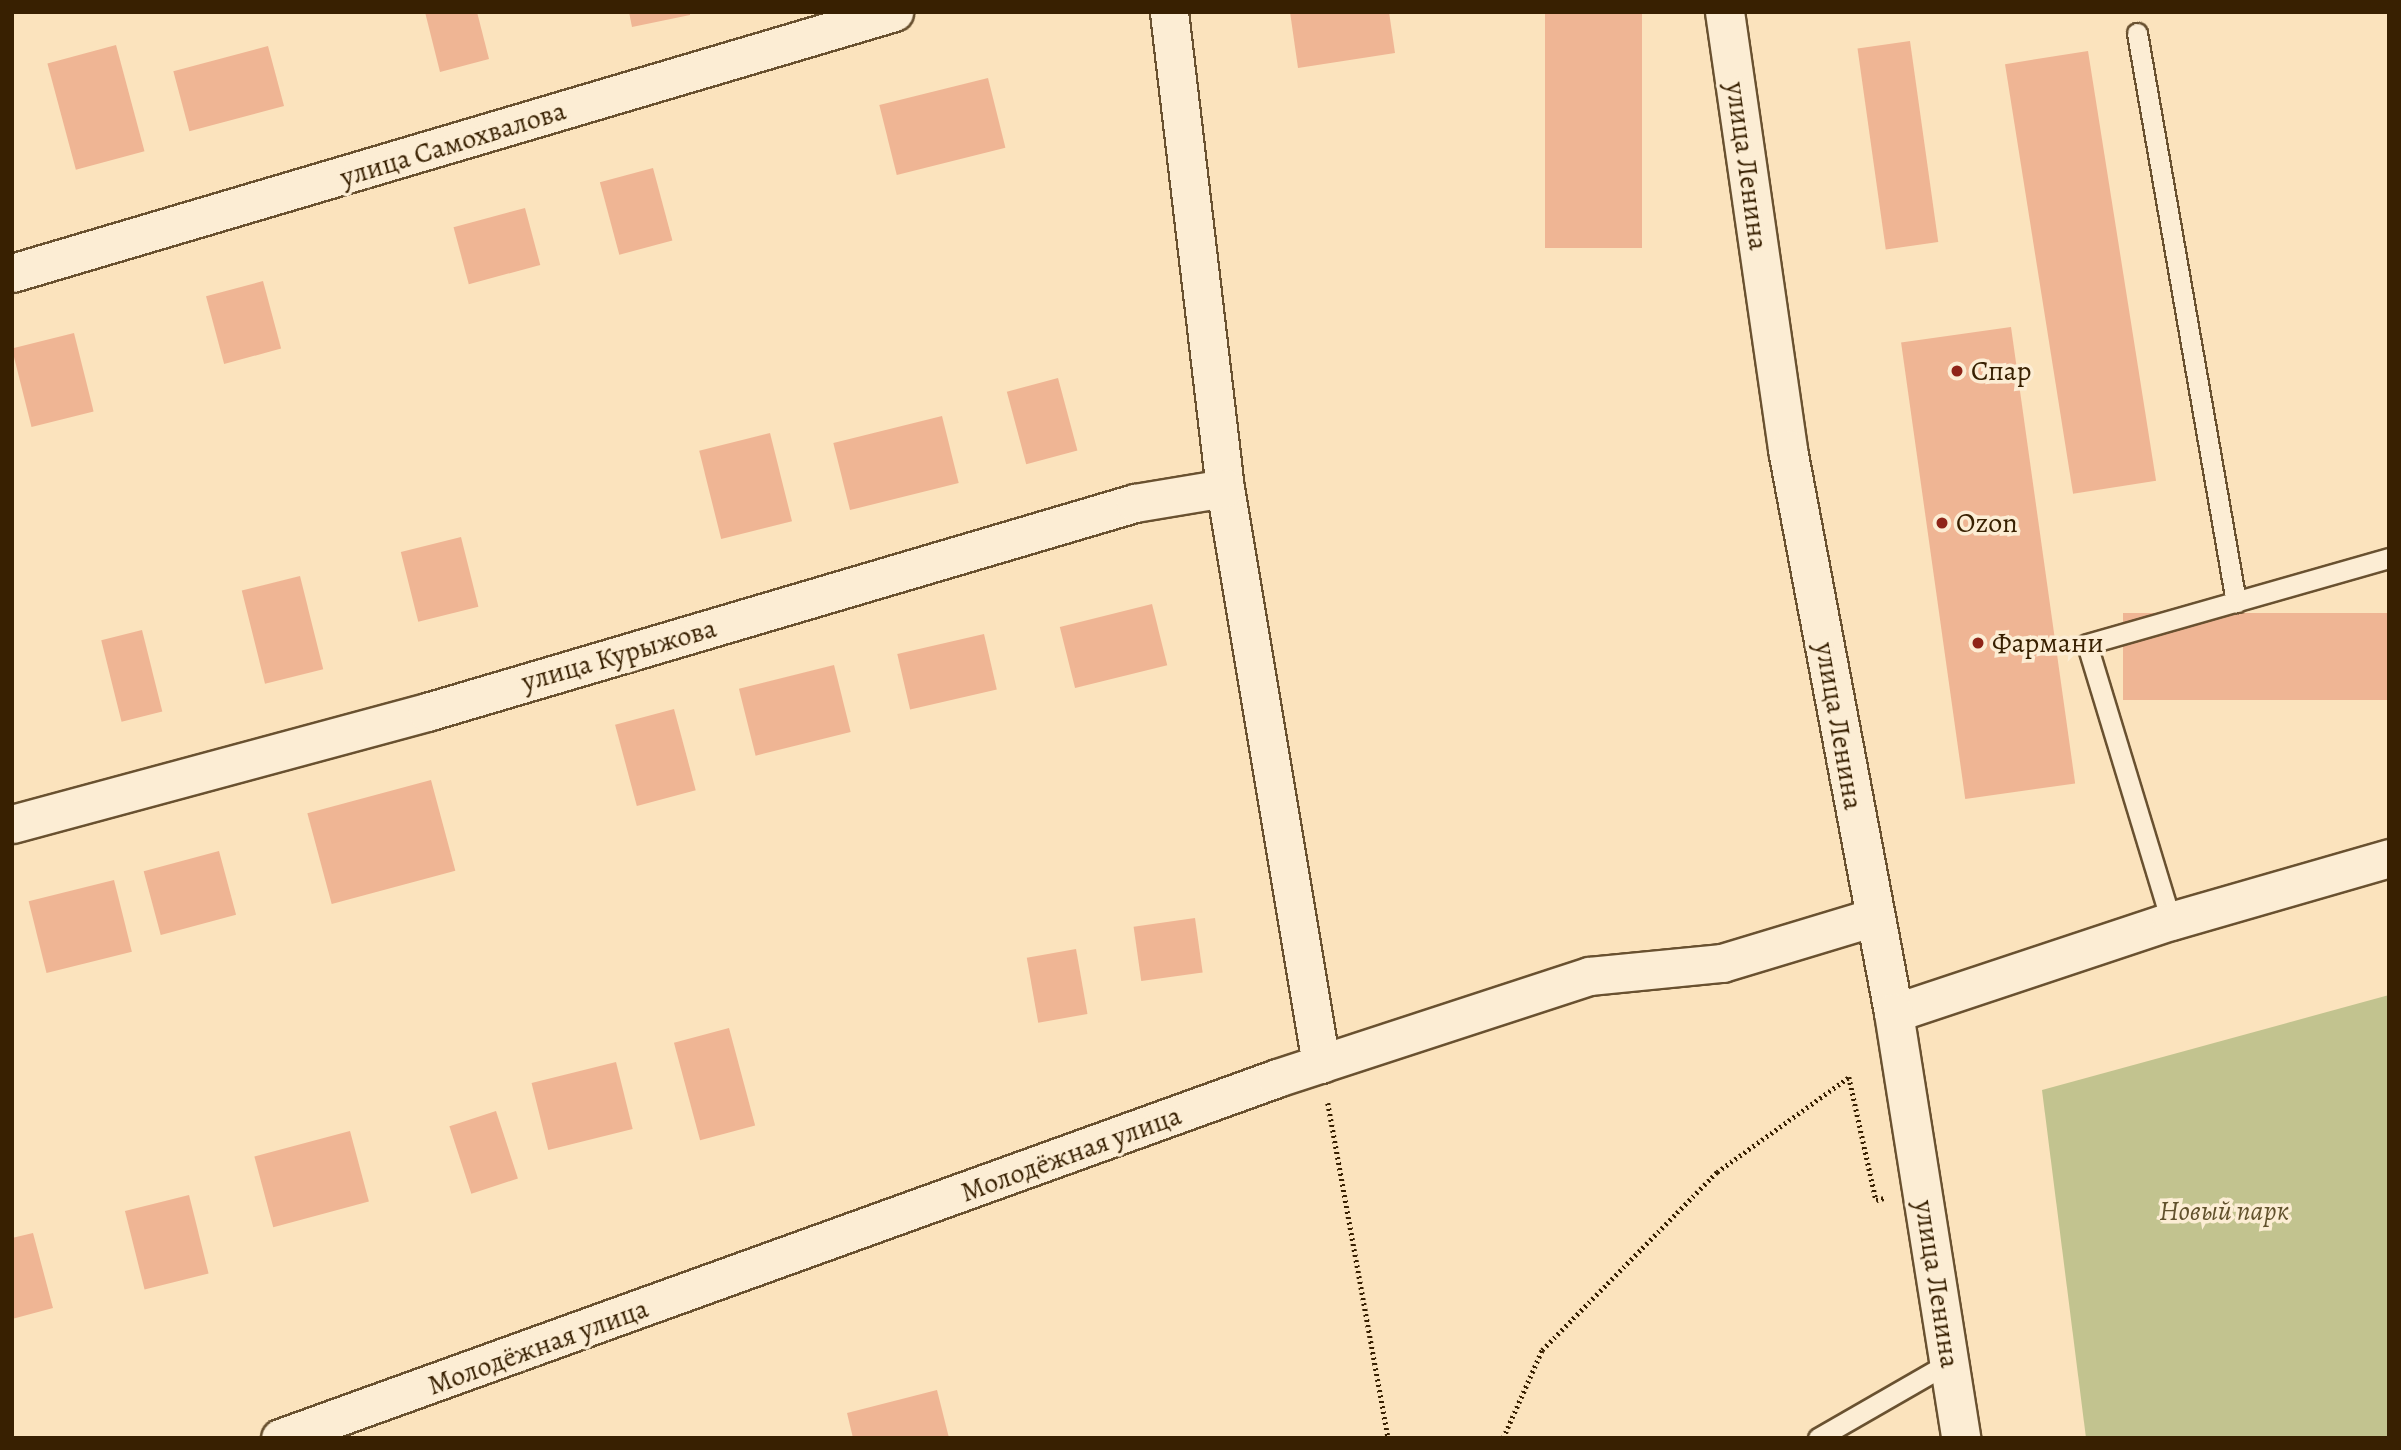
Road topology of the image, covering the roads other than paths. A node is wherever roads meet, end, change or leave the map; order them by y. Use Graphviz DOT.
graph roads {
  1 [pos="894,12"];
  2 [pos="1169,12"];
  3 [pos="1724,12"];
  4 [pos="2137,33"];
  5 [pos="12,272"];
  6 [pos="1225,488"];
  7 [pos="2389,558"];
  8 [pos="2236,602"];
  9 [pos="12,824"];
  10 [pos="2389,858"];
  11 [pos="1874,917"];
  12 [pos="2171,921"];
  13 [pos="1895,1013"];
  14 [pos="1321,1064"];
  15 [pos="1950,1362"];
  16 [pos="319,1431"];
  17 [pos="280,1438"];
  18 [pos="1818,1438"];
  19 [pos="1961,1438"];
  1 -- 5 [label="street, улица Самохвалова"];
  2 -- 6 [label="street"];
  3 -- 11 [label="street, улица Ленина"];
  4 -- 8 [label="lane"];
  6 -- 9 [label="street, улица Курыжова"];
  6 -- 14 [label="street"];
  7 -- 8 [label="lane"];
  8 -- 12 [label="lane"];
  10 -- 12 [label="street"];
  11 -- 13 [label="street, улица Ленина"];
  11 -- 14 [label="street, Молодёжная улица"];
  12 -- 13 [label="street"];
  13 -- 15 [label="street, улица Ленина"];
  14 -- 16 [label="street, Молодёжная улица"];
  15 -- 18 [label="lane"];
  15 -- 19 [label="street, улица Ленина"];
  16 -- 17 [label="street, Молодёжная улица"];
}
